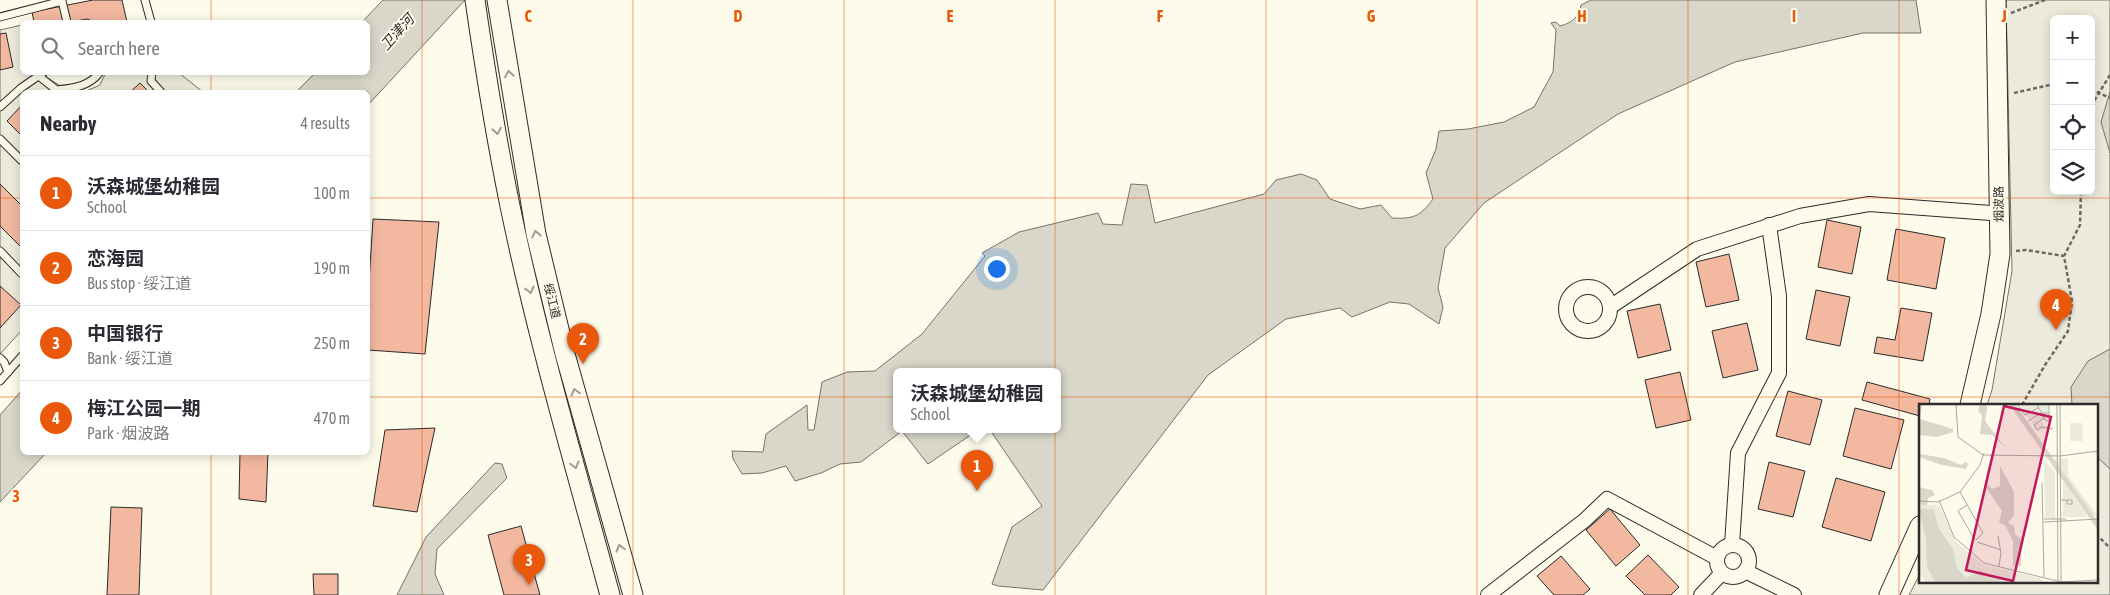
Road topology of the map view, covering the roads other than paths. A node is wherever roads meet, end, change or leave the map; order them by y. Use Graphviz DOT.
graph roads {
  1 [pos="146,0"];
  2 [pos="497,0"];
  3 [pos="1986,0"];
  4 [pos="1996,0"];
  5 [pos="476,7"];
  6 [pos="0,17"];
  7 [pos="67,20"];
  8 [pos="151,20"];
  9 [pos="42,75"];
  10 [pos="98,75"];
  11 [pos="152,75"];
  12 [pos="57,90"];
  13 [pos="63,90"];
  14 [pos="159,90"];
  15 [pos="0,107"];
  16 [pos="0,139"];
  17 [pos="20,160"];
  18 [pos="1992,214"];
  19 [pos="1769,225"];
  20 [pos="0,251"];
  21 [pos="20,272"];
  22 [pos="1610,307"];
  23 [pos="0,358"];
  24 [pos="20,358"];
  25 [pos="8,372"];
  26 [pos="0,380"];
  27 [pos="1961,404"];
  28 [pos="1970,404"];
  29 [pos="1919,528"];
  30 [pos="1732,545"];
  31 [pos="1919,552"];
  32 [pos="1717,558"];
  33 [pos="1744,571"];
  34 [pos="1722,572"];
  35 [pos="610,595"];
  36 [pos="633,595"];
  37 [pos="1488,595"];
  38 [pos="1701,595"];
  39 [pos="1794,595"];
  40 [pos="1889,595"];
  41 [pos="1901,595"];
  1 -- 8 [label="lane"];
  36 -- 2 [label="main road, 绥江道, one-way"];
  3 -- 18 [label="main road, 烟波路"];
  4 -- 28 [label="main road, 烟波路"];
  5 -- 35 [label="main road, 绥江道, one-way"];
  6 -- 7 [label="lane"];
  9 -- 12 [label="lane"];
  9 -- 15 [label="lane"];
  10 -- 13 [label="lane"];
  11 -- 14 [label="lane"];
  16 -- 17 [label="lane"];
  18 -- 19 [label="street"];
  18 -- 27 [label="main road, 烟波路"];
  19 -- 22 [label="street"];
  19 -- 30 [label="street"];
  20 -- 21 [label="lane"];
  23 -- 25 [label="lane"];
  24 -- 25 [label="lane"];
  25 -- 26 [label="lane"];
  29 -- 40 [label="main road"];
  30 -- 32 [label="street"];
  30 -- 33 [label="street"];
  31 -- 41 [label="main road"];
  32 -- 34 [label="street"];
  32 -- 37 [label="street"];
  33 -- 34 [label="street"];
  33 -- 39 [label="street"];
  34 -- 38 [label="street"];
}
